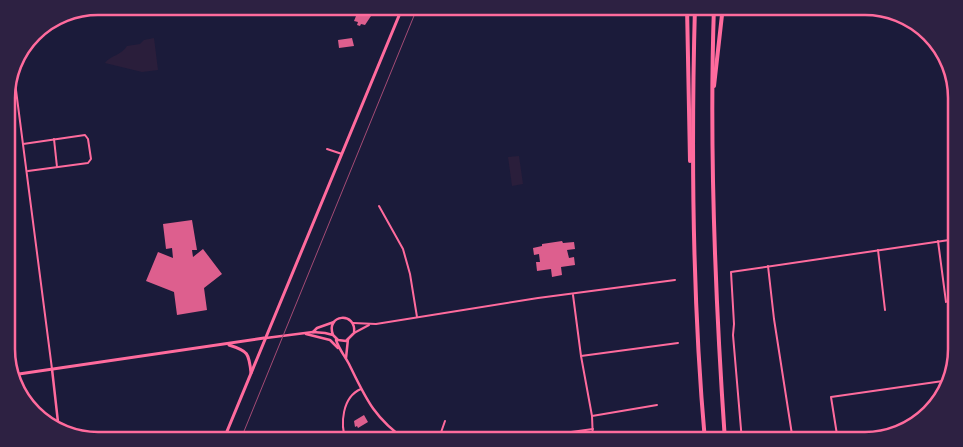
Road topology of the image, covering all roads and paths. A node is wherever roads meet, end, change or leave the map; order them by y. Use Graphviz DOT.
graph roads {
  1 [pos="399,15"];
  2 [pos="687,15"];
  3 [pos="695,15"];
  4 [pos="714,15"];
  5 [pos="721,15"];
  6 [pos="16,89"];
  7 [pos="711,123"];
  8 [pos="54,139"];
  9 [pos="23,144"];
  10 [pos="328,149"];
  11 [pos="342,154"];
  12 [pos="58,167"];
  13 [pos="27,172"];
  14 [pos="693,193"];
  15 [pos="379,206"];
  16 [pos="948,240"];
  17 [pos="938,241"];
  18 [pos="878,250"];
  19 [pos="768,266"];
  20 [pos="675,280"];
  21 [pos="572,294"];
  22 [pos="946,302"];
  23 [pos="885,310"];
  24 [pos="417,317"];
  25 [pos="334,322"];
  26 [pos="352,323"];
  27 [pos="370,324"];
  28 [pos="313,332"];
  29 [pos="354,333"];
  30 [pos="304,334"];
  31 [pos="333,335"];
  32 [pos="264,338"];
  33 [pos="336,339"];
  34 [pos="348,339"];
  35 [pos="678,343"];
  36 [pos="226,344"];
  37 [pos="339,349"];
  38 [pos="581,356"];
  39 [pos="346,358"];
  40 [pos="52,369"];
  41 [pos="251,372"];
  42 [pos="19,374"];
  43 [pos="942,381"];
  44 [pos="361,389"];
  45 [pos="657,405"];
  46 [pos="592,416"];
  47 [pos="445,421"];
  48 [pos="58,422"];
  49 [pos="593,429"];
  50 [pos="226,432"];
  51 [pos="343,432"];
  52 [pos="394,432"];
  53 [pos="441,432"];
  54 [pos="571,432"];
  55 [pos="704,432"];
  56 [pos="724,432"];
  57 [pos="741,432"];
  58 [pos="791,432"];
  59 [pos="837,432"];
  1 -- 11 [label="main road"];
  2 -- 14 [label="highway"];
  3 -- 14 [label="highway"];
  4 -- 7 [label="highway"];
  5 -- 7 [label="highway"];
  6 -- 9 [label="street"];
  7 -- 56 [label="highway"];
  8 -- 9 [label="street"];
  8 -- 12 [label="street"];
  8 -- 12 [label="street"];
  9 -- 13 [label="street"];
  10 -- 11 [label="street"];
  11 -- 32 [label="main road"];
  12 -- 13 [label="street"];
  13 -- 40 [label="street"];
  14 -- 55 [label="highway"];
  15 -- 24 [label="street"];
  16 -- 17 [label="street"];
  17 -- 18 [label="street"];
  17 -- 22 [label="street"];
  18 -- 19 [label="street"];
  18 -- 23 [label="street"];
  19 -- 57 [label="street"];
  19 -- 58 [label="street"];
  20 -- 21 [label="street"];
  21 -- 24 [label="street"];
  21 -- 38 [label="street"];
  24 -- 27 [label="street"];
  25 -- 26 [label="street"];
  25 -- 28 [label="street"];
  25 -- 31 [label="street"];
  26 -- 27 [label="street"];
  26 -- 29 [label="street"];
  27 -- 29 [label="street"];
  28 -- 30 [label="street"];
  28 -- 31 [label="street"];
  29 -- 34 [label="street"];
  30 -- 32 [label="street"];
  30 -- 37 [label="street"];
  31 -- 33 [label="street"];
  32 -- 36 [label="main road"];
  32 -- 41 [label="main road"];
  33 -- 34 [label="street"];
  33 -- 37 [label="street"];
  34 -- 39 [label="street"];
  35 -- 38 [label="street"];
  36 -- 40 [label="main road"];
  36 -- 41 [label="main road"];
  37 -- 39 [label="street"];
  38 -- 46 [label="street"];
  39 -- 44 [label="street"];
  40 -- 42 [label="main road"];
  40 -- 48 [label="street"];
  41 -- 50 [label="main road"];
  43 -- 59 [label="street"];
  44 -- 51 [label="street"];
  44 -- 52 [label="street"];
  45 -- 46 [label="street"];
  46 -- 49 [label="street"];
  47 -- 53 [label="street"];
  49 -- 54 [label="street"];
}
